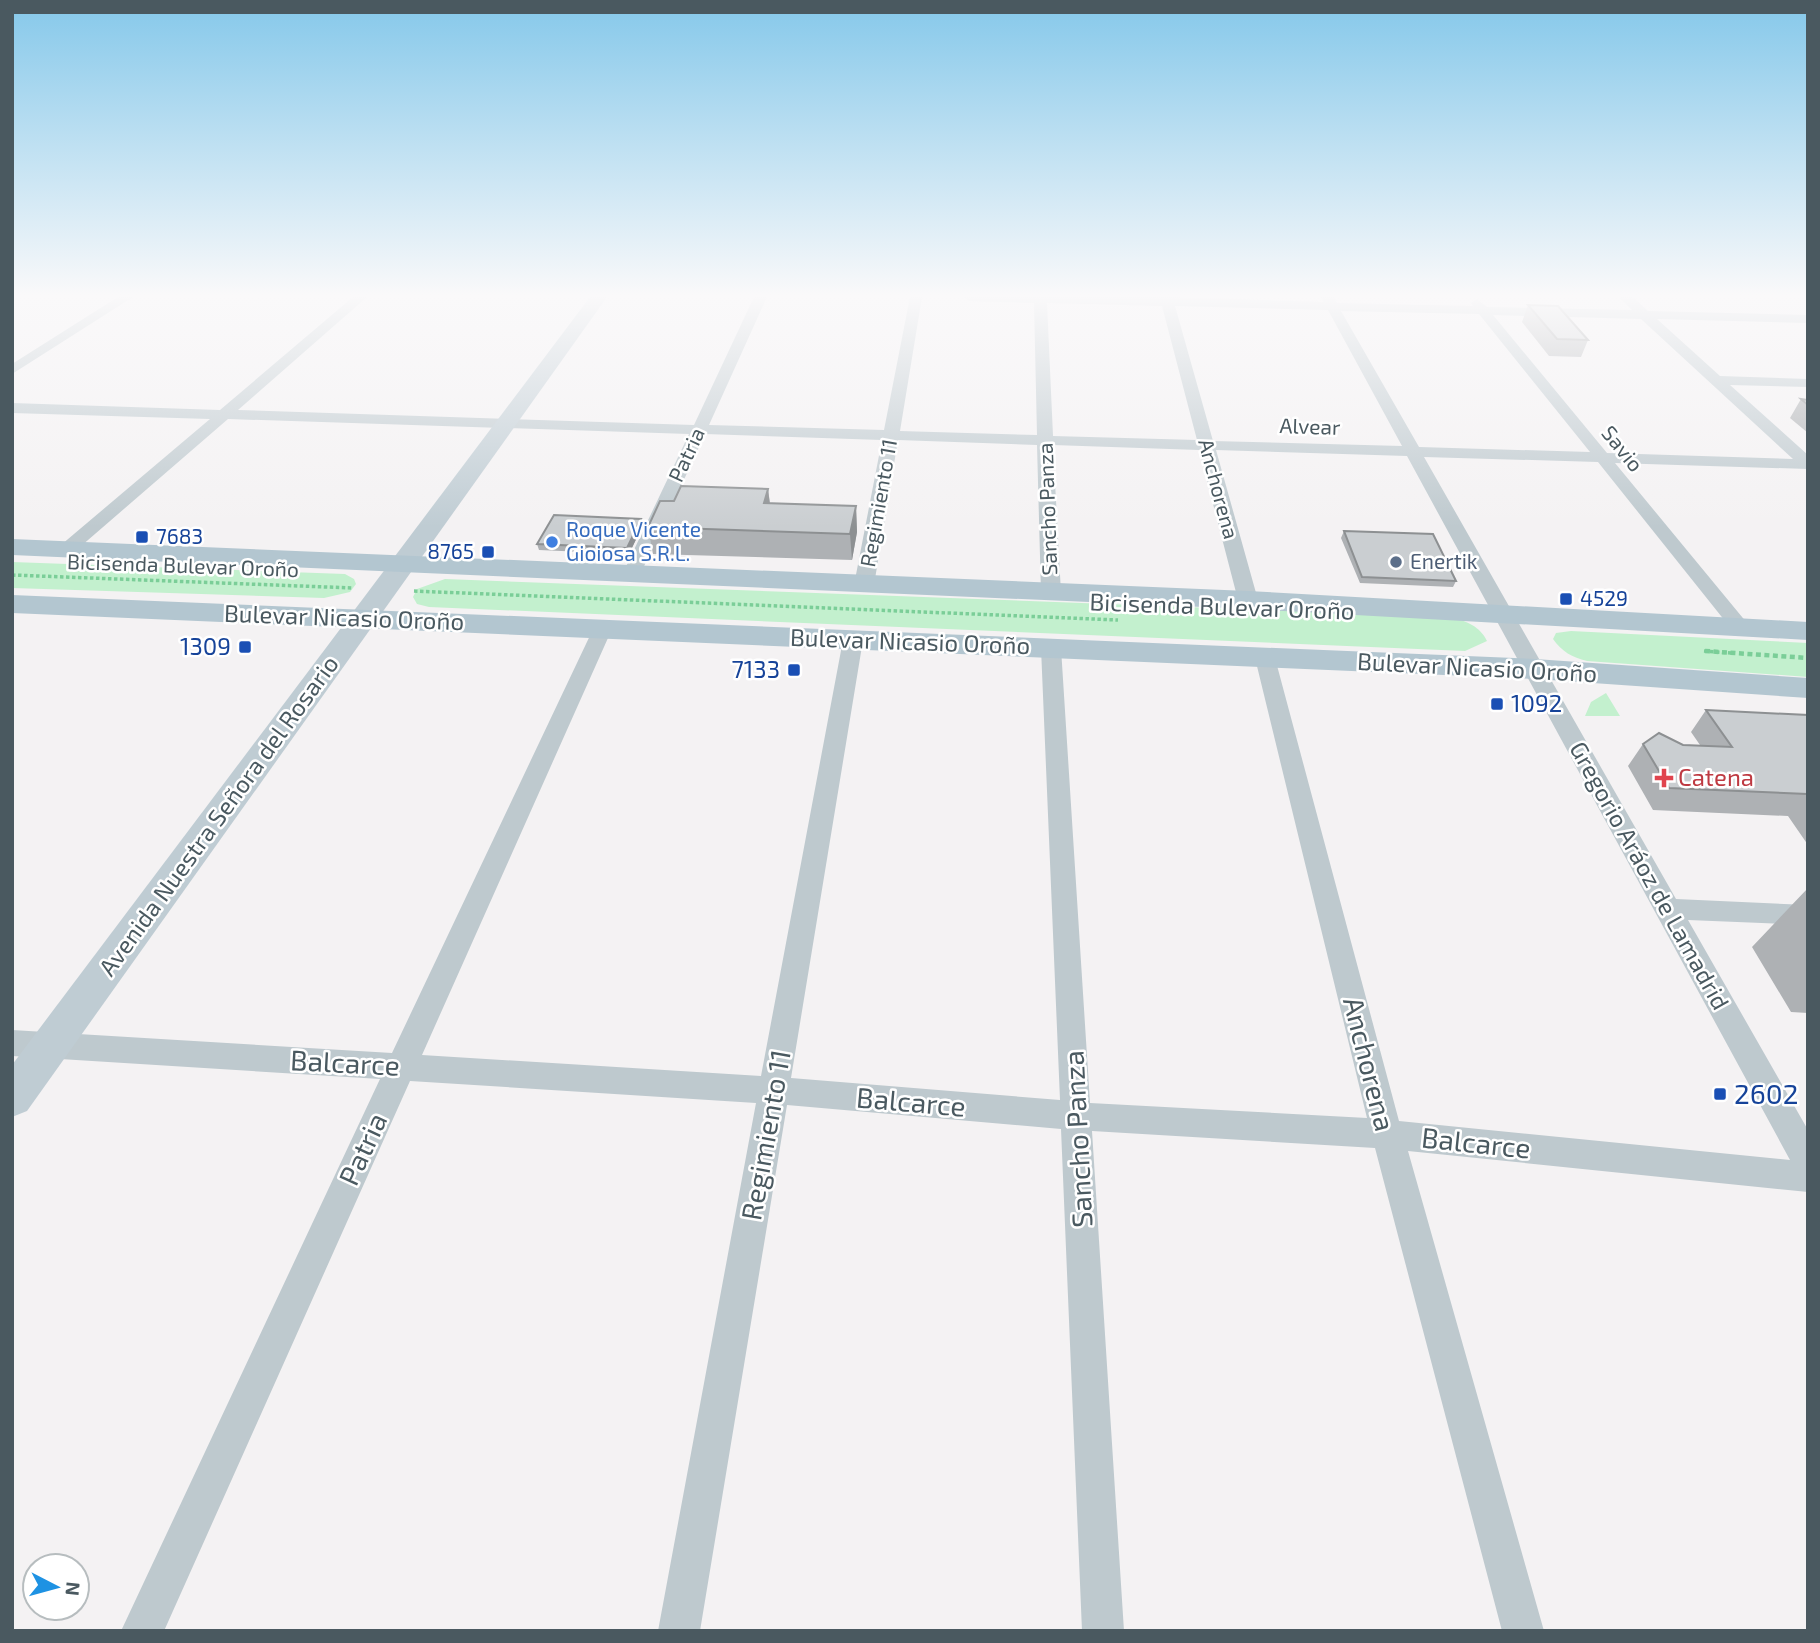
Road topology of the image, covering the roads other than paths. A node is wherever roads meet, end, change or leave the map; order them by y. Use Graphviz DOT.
graph roads {
  1 [pos="272,374"];
  2 [pos="543,374"];
  3 [pos="725,374"];
  4 [pos="902,374"];
  5 [pos="1043,374"];
  6 [pos="1186,374"];
  7 [pos="1370,374"];
  8 [pos="1534,374"];
  9 [pos="1709,374"];
  10 [pos="1716,380"];
  11 [pos="1808,383"];
  12 [pos="12,408"];
  13 [pos="224,415"];
  14 [pos="506,424"];
  15 [pos="699,430"];
  16 [pos="891,436"];
  17 [pos="1045,441"];
  18 [pos="1206,444"];
  19 [pos="1414,453"];
  20 [pos="1604,459"];
  21 [pos="1808,464"];
  22 [pos="12,547"];
  23 [pos="76,559"];
  24 [pos="631,575"];
  25 [pos="411,577"];
  26 [pos="864,585"];
  27 [pos="1051,593"];
  28 [pos="1248,600"];
  29 [pos="23,604"];
  30 [pos="358,604"];
  31 [pos="1503,613"];
  32 [pos="1740,627"];
  33 [pos="602,629"];
  34 [pos="1808,631"];
  35 [pos="853,640"];
  36 [pos="1051,648"];
  37 [pos="1265,658"];
  38 [pos="1535,669"];
  39 [pos="1808,688"];
  40 [pos="1668,909"];
  41 [pos="1808,915"];
  42 [pos="12,1043"];
  43 [pos="51,1045"];
  44 [pos="401,1066"];
  45 [pos="774,1090"];
  46 [pos="12,1098"];
  47 [pos="1077,1116"];
  48 [pos="1387,1134"];
  49 [pos="1808,1161"];
  50 [pos="1808,1177"];
  51 [pos="142,1631"];
  52 [pos="679,1631"];
  53 [pos="1103,1631"];
  54 [pos="1523,1631"];
  1 -- 13 [label="street"];
  2 -- 14 [label="street, Avenida Nuestra Señora del Rosario"];
  3 -- 15 [label="street, Patria"];
  4 -- 16 [label="street, Regimiento 11"];
  5 -- 17 [label="street, Sancho Panza"];
  6 -- 18 [label="street, Anchorena"];
  7 -- 19 [label="street, Gregorio Aráoz de Lamadrid"];
  8 -- 20 [label="street, Savio"];
  9 -- 10 [label="street"];
  10 -- 11 [label="street"];
  10 -- 21 [label="street"];
  12 -- 13 [label="street, Alvear"];
  13 -- 14 [label="street, Alvear"];
  13 -- 23 [label="street"];
  14 -- 15 [label="street, Alvear"];
  14 -- 25 [label="street, Avenida Nuestra Señora del Rosario"];
  15 -- 16 [label="street, Alvear"];
  15 -- 24 [label="street, Patria"];
  16 -- 17 [label="street, Alvear"];
  16 -- 26 [label="street, Regimiento 11"];
  17 -- 18 [label="street, Alvear"];
  17 -- 27 [label="street, Sancho Panza"];
  18 -- 19 [label="street, Alvear"];
  18 -- 28 [label="street, Anchorena"];
  19 -- 20 [label="street, Alvear"];
  19 -- 31 [label="street, Gregorio Aráoz de Lamadrid"];
  20 -- 21 [label="street, Alvear"];
  20 -- 32 [label="street, Savio"];
  22 -- 23 [label="main road"];
  23 -- 25 [label="main road"];
  24 -- 25 [label="main road"];
  24 -- 26 [label="main road"];
  25 -- 30 [label="street, Avenida Nuestra Señora del Rosario"];
  26 -- 27 [label="main road"];
  27 -- 28 [label="main road"];
  28 -- 31 [label="main road"];
  29 -- 30 [label="main road, Bulevar Nicasio Oroño"];
  30 -- 33 [label="main road, Bulevar Nicasio Oroño"];
  30 -- 43 [label="street, Avenida Nuestra Señora del Rosario"];
  31 -- 32 [label="main road"];
  31 -- 38 [label="street, Gregorio Aráoz de Lamadrid"];
  32 -- 34 [label="main road"];
  33 -- 35 [label="main road, Bulevar Nicasio Oroño"];
  33 -- 44 [label="street, Patria"];
  35 -- 36 [label="main road, Bulevar Nicasio Oroño"];
  35 -- 45 [label="street, Regimiento 11"];
  36 -- 37 [label="main road, Bulevar Nicasio Oroño"];
  36 -- 47 [label="street, Sancho Panza"];
  37 -- 38 [label="main road, Bulevar Nicasio Oroño"];
  37 -- 48 [label="street, Anchorena"];
  38 -- 39 [label="main road, Bulevar Nicasio Oroño"];
  38 -- 40 [label="street, Gregorio Aráoz de Lamadrid"];
  40 -- 41 [label="street"];
  40 -- 49 [label="street, Gregorio Aráoz de Lamadrid"];
  42 -- 43 [label="street, Balcarce"];
  43 -- 44 [label="street, Balcarce"];
  43 -- 46 [label="street, Avenida Nuestra Señora del Rosario"];
  44 -- 45 [label="street, Balcarce"];
  44 -- 51 [label="street, Patria"];
  45 -- 47 [label="street, Balcarce"];
  45 -- 52 [label="street, Regimiento 11"];
  47 -- 48 [label="street, Balcarce"];
  47 -- 53 [label="street, Sancho Panza"];
  48 -- 50 [label="street, Balcarce"];
  48 -- 54 [label="street, Anchorena"];
}
